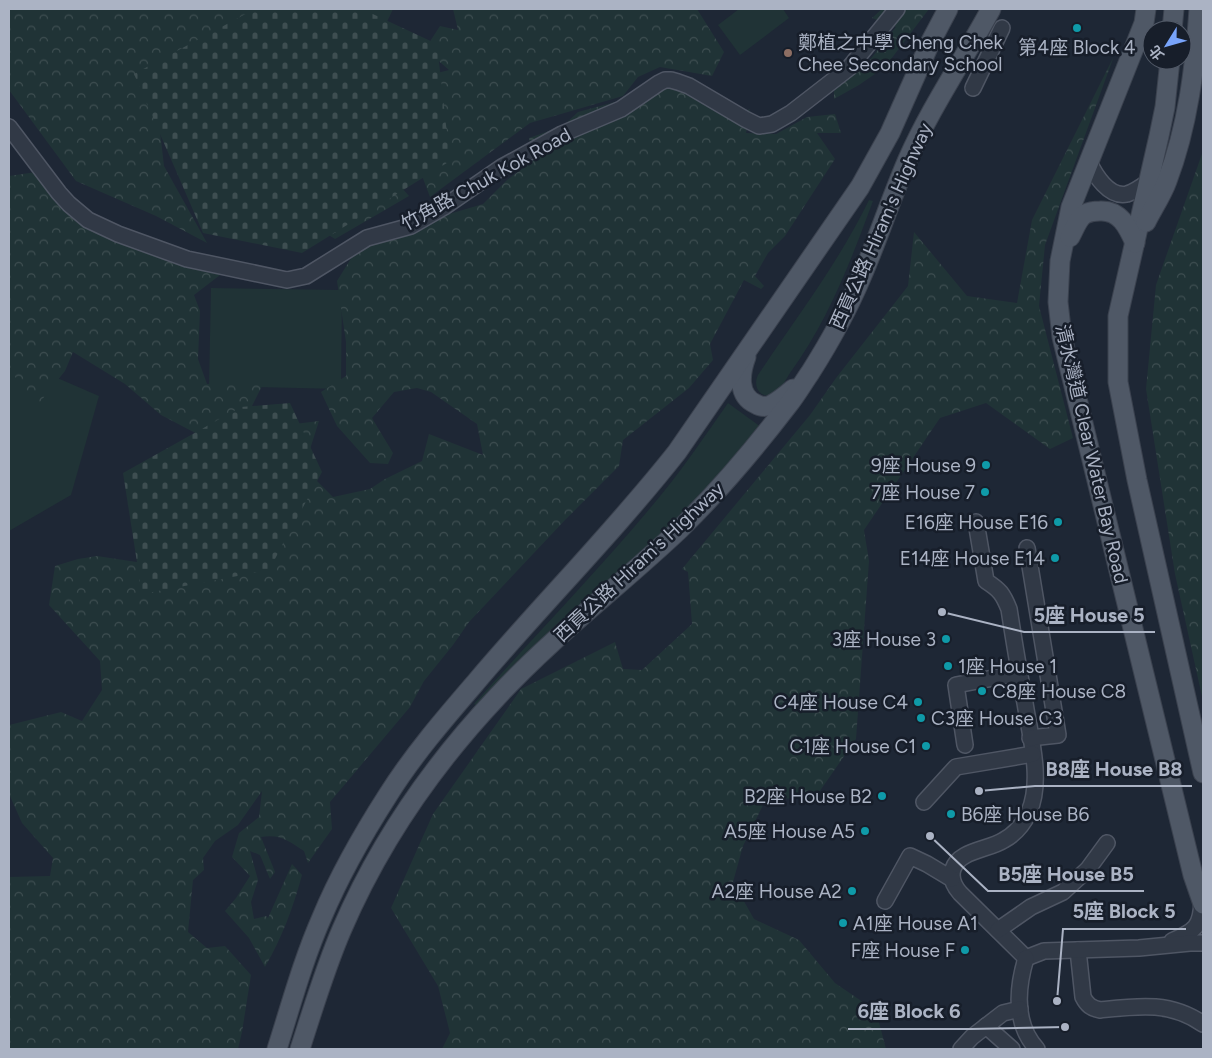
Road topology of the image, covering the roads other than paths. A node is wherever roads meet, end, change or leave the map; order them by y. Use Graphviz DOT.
graph roads {
  1 [pos="897,9"];
  2 [pos="948,9"];
  3 [pos="1146,9"];
  4 [pos="1199,9"];
  5 [pos="986,12"];
  6 [pos="1169,70"];
  7 [pos="973,88"];
  8 [pos="9,127"];
  9 [pos="1089,162"];
  10 [pos="1148,182"];
  11 [pos="1135,243"];
  12 [pos="1060,261"];
  13 [pos="750,345"];
  14 [pos="817,362"];
  15 [pos="976,522"];
  16 [pos="1027,548"];
  17 [pos="1020,673"];
  18 [pos="1030,738"];
  19 [pos="965,745"];
  20 [pos="1033,754"];
  21 [pos="1203,773"];
  22 [pos="924,802"];
  23 [pos="1108,843"];
  24 [pos="952,879"];
  25 [pos="886,901"];
  26 [pos="1203,902"];
  27 [pos="998,930"];
  28 [pos="1203,943"];
  29 [pos="1164,945"];
  30 [pos="1078,950"];
  31 [pos="1026,958"];
  32 [pos="1020,1009"];
  33 [pos="1203,1024"];
  34 [pos="986,1026"];
  35 [pos="277,1049"];
  36 [pos="300,1049"];
  37 [pos="961,1049"];
  38 [pos="1012,1049"];
  39 [pos="1037,1049"];
  1 -- 8 [label="street, 竹角路 Chuk Kok Road"];
  2 -- 13 [label="main road, 西貢公路 Hiram's Highway"];
  3 -- 9 [label="main road, 清水灣道 Clear Water Bay Road"];
  4 -- 11 [label="main road"];
  5 -- 7 [label="street"];
  5 -- 14 [label="main road, 西貢公路 Hiram's Highway"];
  6 -- 10 [label="main road, 清水灣道 Clear Water Bay Road"];
  9 -- 10 [label="street"];
  9 -- 12 [label="main road, 清水灣道 Clear Water Bay Road"];
  10 -- 11 [label="main road, 清水灣道 Clear Water Bay Road"];
  11 -- 12 [label="main road"];
  11 -- 21 [label="main road, 清水灣道 Clear Water Bay Road"];
  12 -- 26 [label="main road, 清水灣道 Clear Water Bay Road"];
  13 -- 14 [label="main road"];
  13 -- 35 [label="main road, 西貢公路 Hiram's Highway"];
  14 -- 36 [label="main road, 西貢公路 Hiram's Highway"];
  15 -- 17 [label="street"];
  16 -- 18 [label="street"];
  17 -- 18 [label="street"];
  17 -- 19 [label="street"];
  18 -- 20 [label="street"];
  20 -- 22 [label="street"];
  20 -- 24 [label="street"];
  23 -- 27 [label="street"];
  24 -- 25 [label="street"];
  24 -- 27 [label="street"];
  26 -- 29 [label="street"];
  27 -- 31 [label="street"];
  28 -- 29 [label="street"];
  29 -- 30 [label="street"];
  30 -- 31 [label="street"];
  30 -- 33 [label="street"];
  31 -- 32 [label="street"];
  32 -- 34 [label="street"];
  32 -- 39 [label="street"];
  34 -- 37 [label="street"];
  34 -- 38 [label="street"];
}
